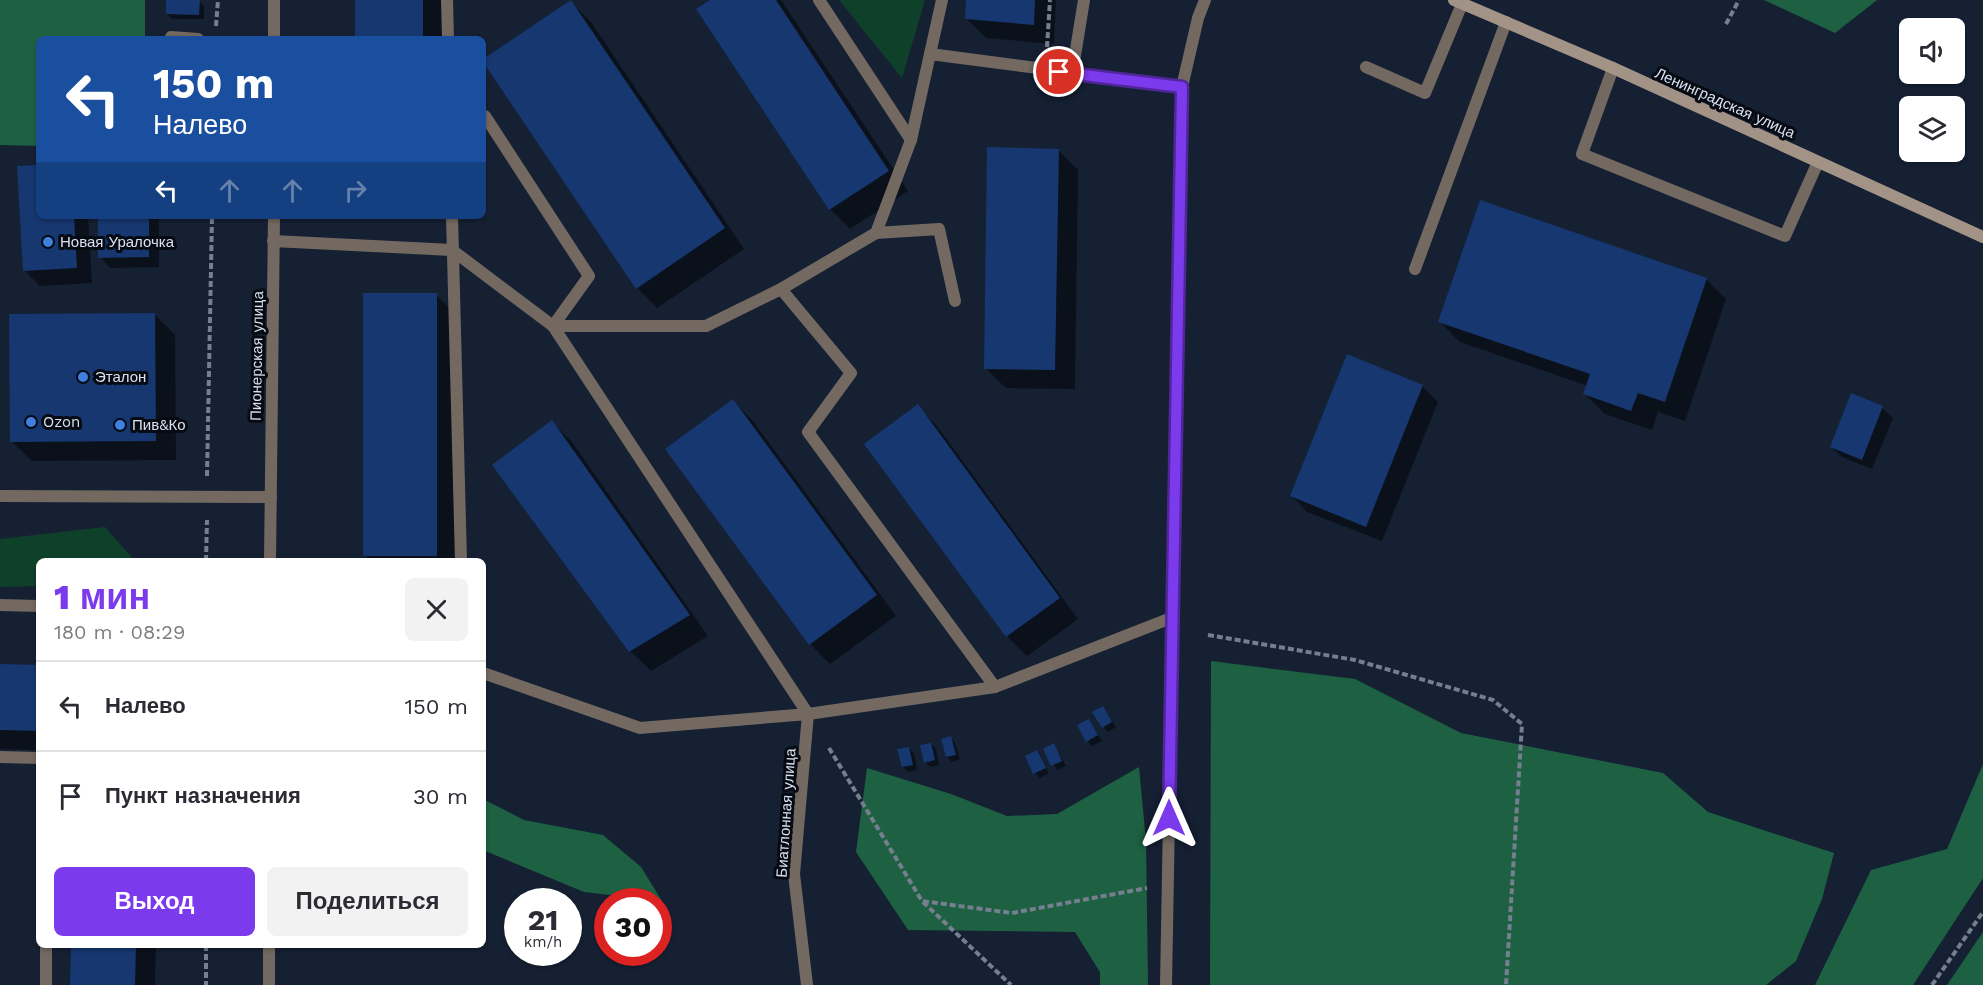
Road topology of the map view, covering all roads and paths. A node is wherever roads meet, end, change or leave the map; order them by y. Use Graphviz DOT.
graph roads {
  1 [pos="218,0"];
  2 [pos="274,0"];
  3 [pos="447,0"];
  4 [pos="819,0"];
  5 [pos="942,0"];
  6 [pos="1050,0"];
  7 [pos="1084,0"];
  8 [pos="1205,0"];
  9 [pos="1739,0"];
  10 [pos="1458,2"];
  11 [pos="1506,22"];
  12 [pos="1726,24"];
  13 [pos="216,29"];
  14 [pos="274,36"];
  15 [pos="448,36"];
  16 [pos="930,54"];
  17 [pos="1366,67"];
  18 [pos="1613,68"];
  19 [pos="1046,70"];
  20 [pos="1072,74"];
  21 [pos="1182,87"];
  22 [pos="486,118"];
  23 [pos="911,140"];
  24 [pos="1818,162"];
  25 [pos="212,219"];
  26 [pos="274,219"];
  27 [pos="452,219"];
  28 [pos="876,233"];
  29 [pos="1983,237"];
  30 [pos="273,241"];
  31 [pos="452,250"];
  32 [pos="1415,269"];
  33 [pos="781,289"];
  34 [pos="955,301"];
  35 [pos="553,326"];
  36 [pos="0,496"];
  37 [pos="207,496"];
  38 [pos="271,497"];
  39 [pos="206,558"];
  40 [pos="270,558"];
  41 [pos="460,558"];
  42 [pos="0,605"];
  43 [pos="36,606"];
  44 [pos="1171,618"];
  45 [pos="1208,635"];
  46 [pos="486,674"];
  47 [pos="995,687"];
  48 [pos="808,714"];
  49 [pos="0,757"];
  50 [pos="36,758"];
  51 [pos="1169,884"];
  52 [pos="922,901"];
  53 [pos="1983,912"];
  54 [pos="46,948"];
  55 [pos="206,948"];
  56 [pos="268,948"];
  57 [pos="46,985"];
  58 [pos="206,985"];
  59 [pos="269,985"];
  60 [pos="807,985"];
  61 [pos="1011,985"];
  62 [pos="1166,985"];
  63 [pos="1506,985"];
  64 [pos="1932,985"];
  1 -- 13 [label="path"];
  2 -- 14 [label="street"];
  3 -- 15 [label="street"];
  4 -- 23 [label="street"];
  5 -- 16 [label="street"];
  6 -- 19 [label="path"];
  7 -- 20 [label="street"];
  8 -- 21 [label="street"];
  9 -- 12 [label="path"];
  10 -- 11 [label="main road, Ленинградская улица"];
  10 -- 17 [label="street"];
  11 -- 18 [label="main road, Ленинградская улица"];
  11 -- 32 [label="street"];
  16 -- 19 [label="street"];
  16 -- 23 [label="street"];
  18 -- 24 [label="main road, Ленинградская улица"];
  18 -- 24 [label="street"];
  19 -- 20 [label="street"];
  20 -- 21 [label="street"];
  21 -- 44 [label="street"];
  22 -- 35 [label="street"];
  23 -- 28 [label="street"];
  24 -- 29 [label="main road, Ленинградская улица"];
  25 -- 37 [label="path"];
  26 -- 30 [label="street, Пионерская улица"];
  27 -- 31 [label="street"];
  28 -- 33 [label="street"];
  28 -- 34 [label="street"];
  30 -- 31 [label="street"];
  30 -- 38 [label="street, Пионерская улица"];
  31 -- 35 [label="street"];
  31 -- 41 [label="street"];
  33 -- 35 [label="street"];
  33 -- 47 [label="street"];
  35 -- 48 [label="street"];
  36 -- 37 [label="street"];
  37 -- 38 [label="street"];
  37 -- 39 [label="path"];
  38 -- 40 [label="street, Пионерская улица"];
  42 -- 43 [label="street"];
  44 -- 47 [label="street"];
  44 -- 51 [label="street"];
  45 -- 63 [label="path"];
  46 -- 48 [label="street"];
  47 -- 48 [label="street"];
  48 -- 52 [label="path"];
  48 -- 60 [label="street, Биатлонная улица"];
  49 -- 50 [label="street"];
  51 -- 52 [label="path"];
  51 -- 62 [label="street"];
  52 -- 61 [label="path"];
  53 -- 64 [label="path"];
  54 -- 57 [label="street"];
  55 -- 58 [label="path"];
  56 -- 59 [label="street"];
}
